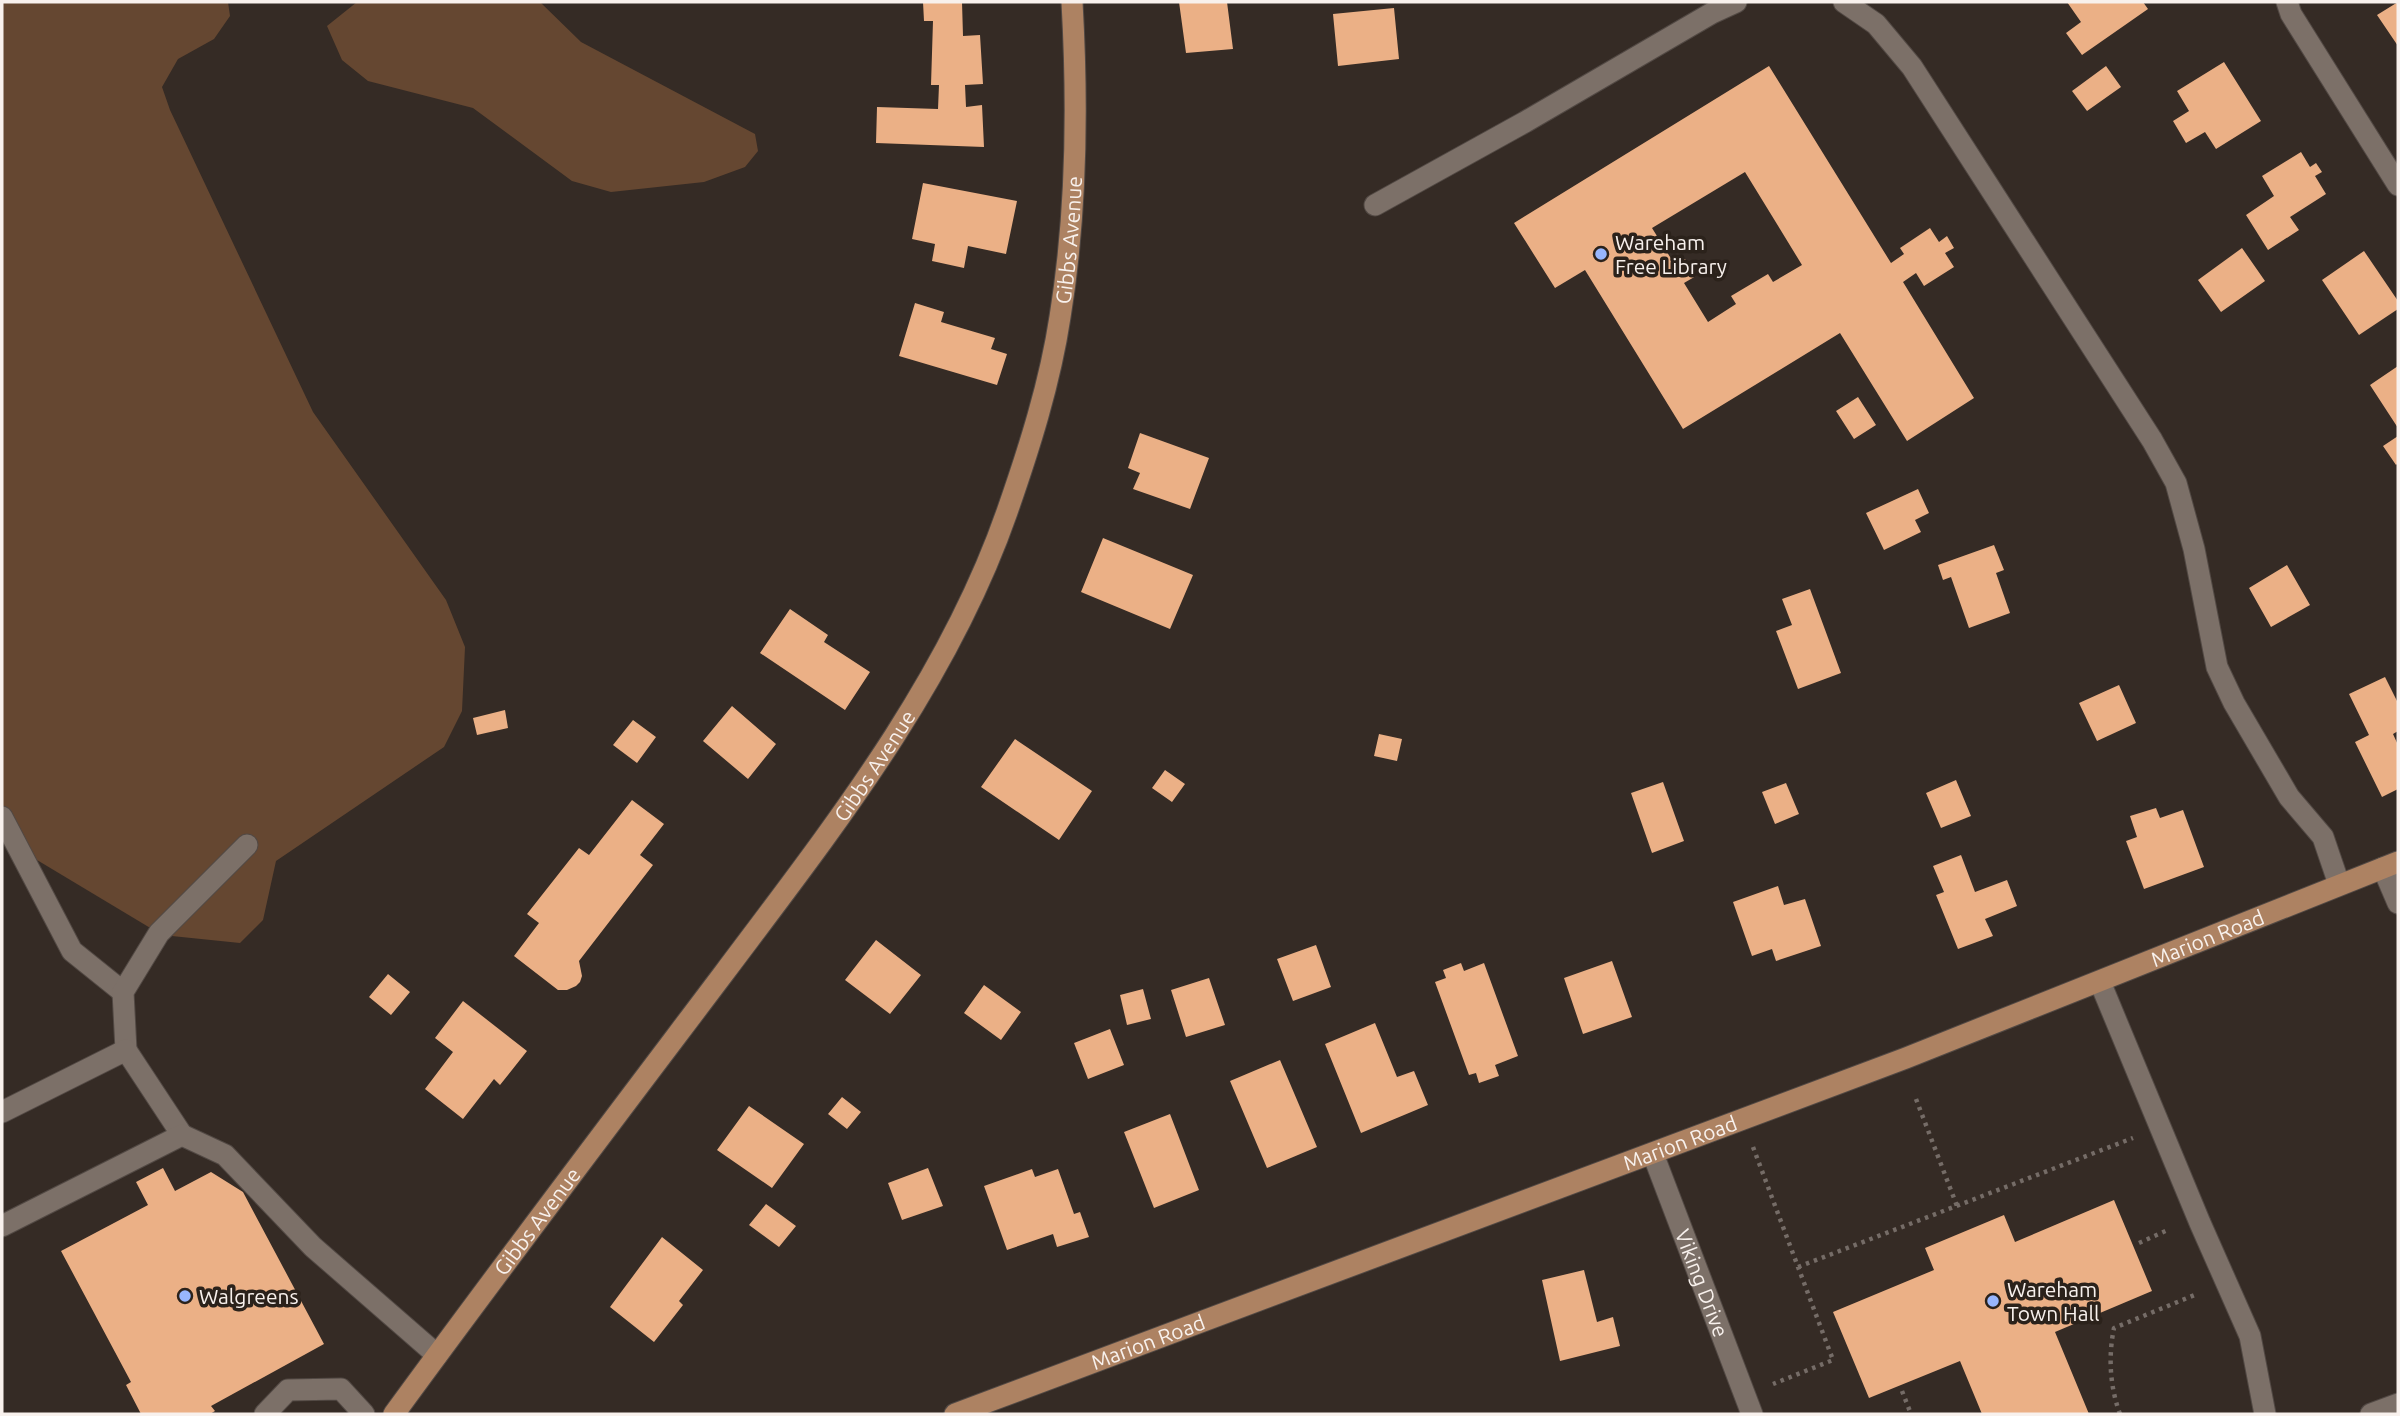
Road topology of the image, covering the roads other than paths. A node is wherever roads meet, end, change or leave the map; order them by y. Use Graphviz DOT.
graph roads {
  1 [pos="1072,2"];
  2 [pos="1736,2"];
  3 [pos="1844,2"];
  4 [pos="2287,2"];
  5 [pos="2398,185"];
  6 [pos="1375,205"];
  7 [pos="2,817"];
  8 [pos="247,845"];
  9 [pos="2391,865"];
  10 [pos="2339,884"];
  11 [pos="2398,903"];
  12 [pos="2100,982"];
  13 [pos="123,992"];
  14 [pos="126,1050"];
  15 [pos="2,1112"];
  16 [pos="183,1135"];
  17 [pos="1653,1154"];
  18 [pos="2,1226"];
  19 [pos="436,1355"];
  20 [pos="2398,1404"];
  21 [pos="265,1414"];
  22 [pos="364,1414"];
  23 [pos="394,1414"];
  24 [pos="955,1414"];
  25 [pos="1752,1414"];
  26 [pos="2265,1414"];
  27 [pos="2371,1414"];
  1 -- 19 [label="main road, Gibbs Avenue"];
  2 -- 6 [label="street"];
  3 -- 10 [label="street"];
  4 -- 5 [label="street"];
  7 -- 13 [label="street"];
  8 -- 13 [label="street"];
  9 -- 10 [label="main road, Marion Road"];
  9 -- 11 [label="street"];
  10 -- 12 [label="main road, Marion Road"];
  12 -- 17 [label="main road, Marion Road"];
  12 -- 26 [label="street"];
  13 -- 14 [label="street"];
  14 -- 15 [label="street"];
  14 -- 16 [label="street"];
  16 -- 18 [label="street"];
  16 -- 19 [label="street"];
  17 -- 24 [label="main road, Marion Road"];
  17 -- 25 [label="street, Viking Drive"];
  19 -- 23 [label="main road, Gibbs Avenue"];
  20 -- 27 [label="street"];
  21 -- 22 [label="street"];
}
